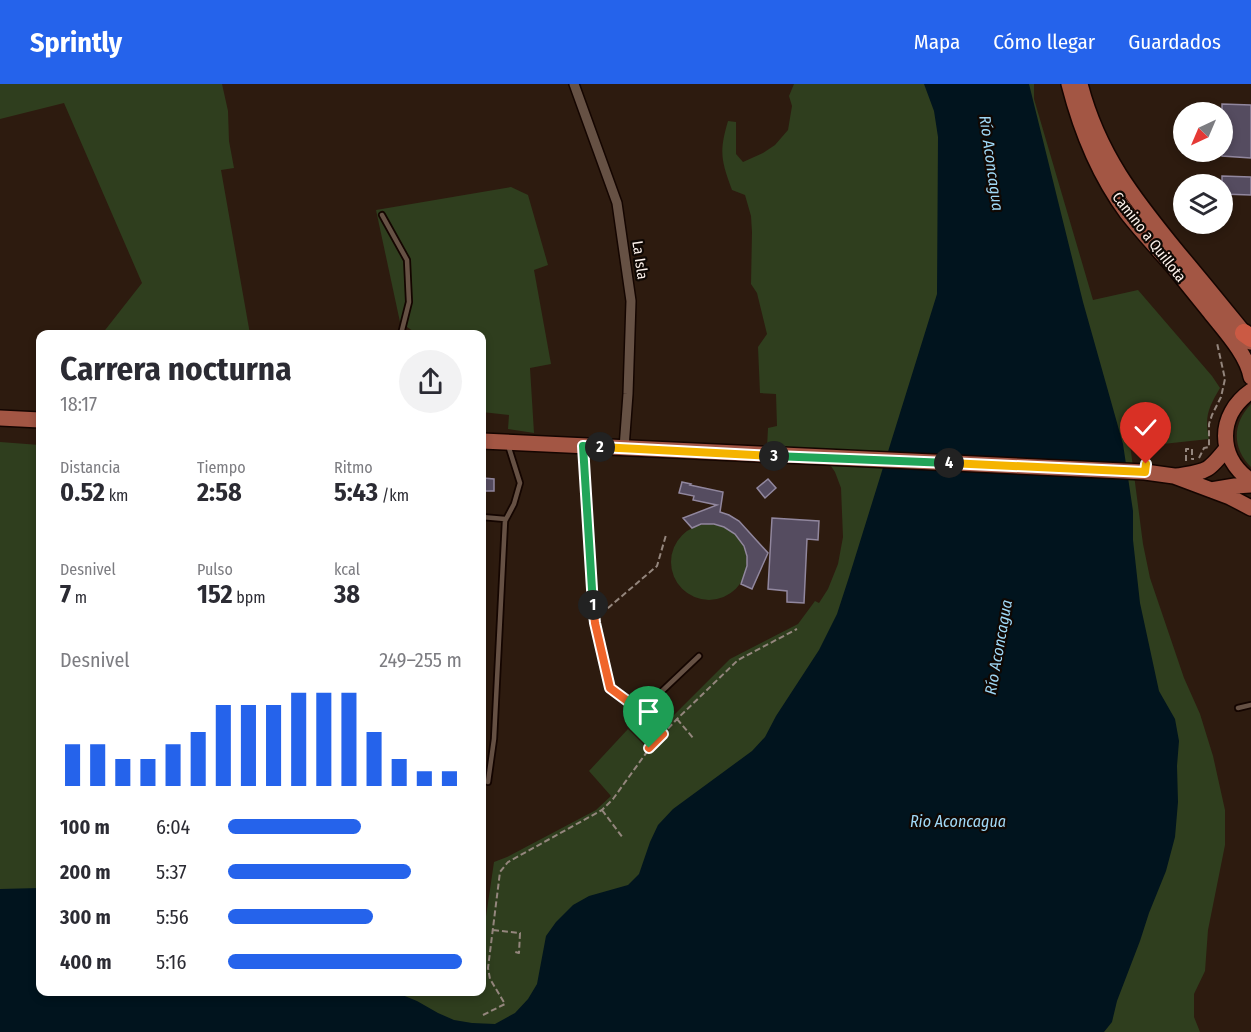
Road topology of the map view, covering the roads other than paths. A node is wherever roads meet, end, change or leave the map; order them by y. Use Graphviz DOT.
graph roads {
  1 [pos="574,84"];
  2 [pos="1069,84"];
  3 [pos="1080,84"];
  4 [pos="382,215"];
  5 [pos="402,330"];
  6 [pos="1249,339"];
  7 [pos="1251,377"];
  8 [pos="1251,391"];
  9 [pos="0,418"];
  10 [pos="36,420"];
  11 [pos="486,441"];
  12 [pos="507,443"];
  13 [pos="583,446"];
  14 [pos="624,448"];
  15 [pos="1227,448"];
  16 [pos="1177,470"];
  17 [pos="1251,483"];
  18 [pos="1211,490"];
  19 [pos="1251,508"];
  20 [pos="486,517"];
  21 [pos="505,519"];
  22 [pos="699,656"];
  23 [pos="1251,705"];
  24 [pos="1238,708"];
  25 [pos="488,782"];
  1 -- 14 [label="street, La Isla"];
  2 -- 7 [label="main road, Camino a Quillota"];
  3 -- 6 [label="main road, Camino a Quillota"];
  4 -- 5 [label="lane"];
  8 -- 15 [label="main road"];
  9 -- 10 [label="main road"];
  11 -- 12 [label="main road"];
  12 -- 13 [label="main road"];
  12 -- 21 [label="lane"];
  13 -- 14 [label="main road"];
  13 -- 22 [label="lane"];
  14 -- 16 [label="main road"];
  15 -- 16 [label="main road"];
  15 -- 17 [label="main road"];
  16 -- 18 [label="main road"];
  17 -- 18 [label="main road"];
  18 -- 19 [label="main road"];
  20 -- 21 [label="lane"];
  21 -- 25 [label="lane"];
  23 -- 24 [label="lane"];
}
